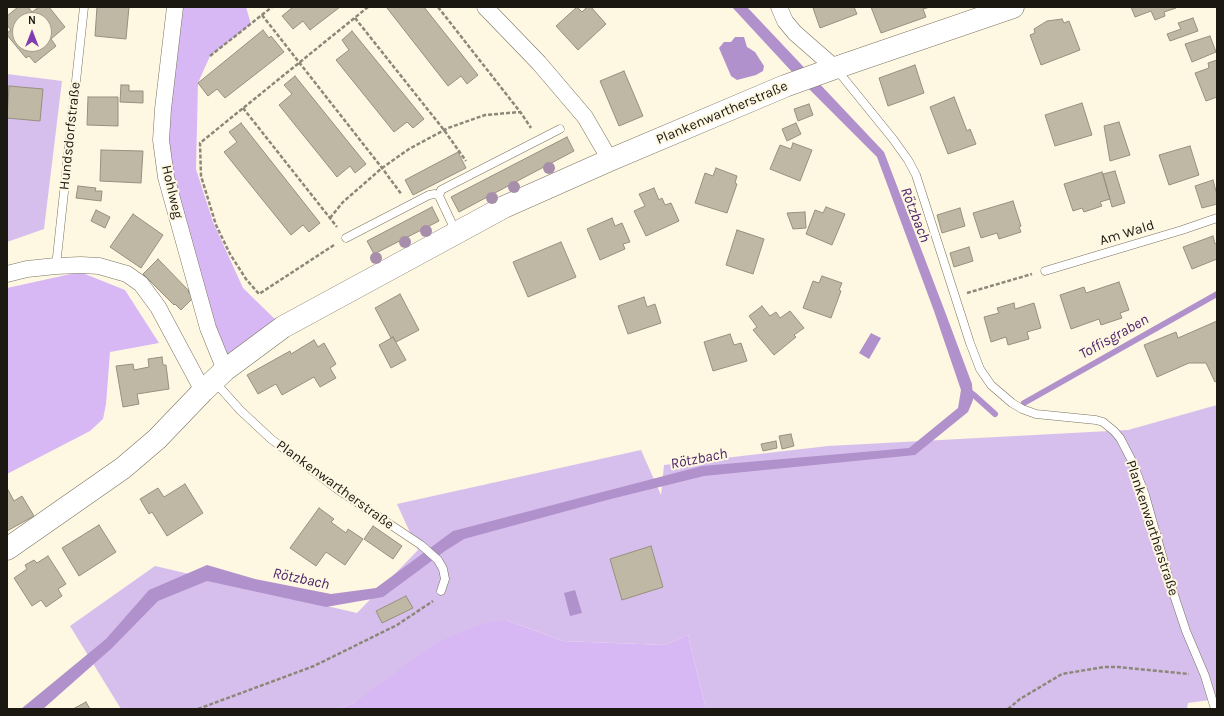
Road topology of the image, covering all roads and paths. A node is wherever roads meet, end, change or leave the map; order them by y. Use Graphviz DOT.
graph roads {
  1 [pos="84,7"];
  2 [pos="176,7"];
  3 [pos="272,7"];
  4 [pos="368,7"];
  5 [pos="438,7"];
  6 [pos="485,7"];
  7 [pos="779,7"];
  8 [pos="1013,7"];
  9 [pos="262,15"];
  10 [pos="355,18"];
  11 [pos="210,56"];
  12 [pos="299,62"];
  13 [pos="827,70"];
  14 [pos="244,108"];
  15 [pos="520,112"];
  16 [pos="560,129"];
  17 [pos="444,130"];
  18 [pos="539,140"];
  19 [pos="610,160"];
  20 [pos="382,168"];
  21 [pos="475,172"];
  22 [pos="438,196"];
  23 [pos="407,206"];
  24 [pos="330,218"];
  25 [pos="1217,218"];
  26 [pos="456,233"];
  27 [pos="346,238"];
  28 [pos="56,266"];
  29 [pos="1045,271"];
  30 [pos="7,274"];
  31 [pos="955,296"];
  32 [pos="214,380"];
  33 [pos="7,549"];
  34 [pos="440,591"];
  35 [pos="1205,676"];
  36 [pos="1215,703"];
  37 [pos="198,709"];
  38 [pos="1008,709"];
  1 -- 28 [label="lane, Hundsdorfstraße"];
  2 -- 32 [label="street, Hohlweg"];
  3 -- 9 [label="path"];
  4 -- 10 [label="path"];
  5 -- 15 [label="path"];
  6 -- 19 [label="street"];
  7 -- 13 [label="street"];
  8 -- 13 [label="main road, Plankenwartherstraße"];
  9 -- 11 [label="path"];
  9 -- 12 [label="path"];
  10 -- 12 [label="path"];
  10 -- 17 [label="path"];
  12 -- 14 [label="path"];
  12 -- 20 [label="path"];
  13 -- 19 [label="main road, Plankenwartherstraße"];
  13 -- 31 [label="lane, Plankenwartherstraße"];
  14 -- 24 [label="path"];
  14 -- 27 [label="path"];
  15 -- 17 [label="path"];
  15 -- 18 [label="path"];
  16 -- 18 [label="lane"];
  17 -- 20 [label="path"];
  17 -- 21 [label="path"];
  18 -- 21 [label="lane"];
  19 -- 26 [label="main road, Plankenwartherstraße"];
  20 -- 23 [label="path"];
  20 -- 24 [label="path"];
  21 -- 22 [label="lane"];
  22 -- 23 [label="lane"];
  22 -- 26 [label="lane"];
  23 -- 27 [label="lane"];
  24 -- 27 [label="path"];
  25 -- 29 [label="lane, Am Wald"];
  26 -- 32 [label="main road, Plankenwartherstraße"];
  28 -- 30 [label="street"];
  28 -- 32 [label="street"];
  29 -- 31 [label="path"];
  31 -- 35 [label="lane, Plankenwartherstraße"];
  32 -- 33 [label="main road, Plankenwartherstraße"];
  32 -- 34 [label="lane, Plankenwartherstraße"];
  34 -- 37 [label="path"];
  35 -- 36 [label="lane, Plankenwartherstraße"];
  35 -- 38 [label="path"];
}
